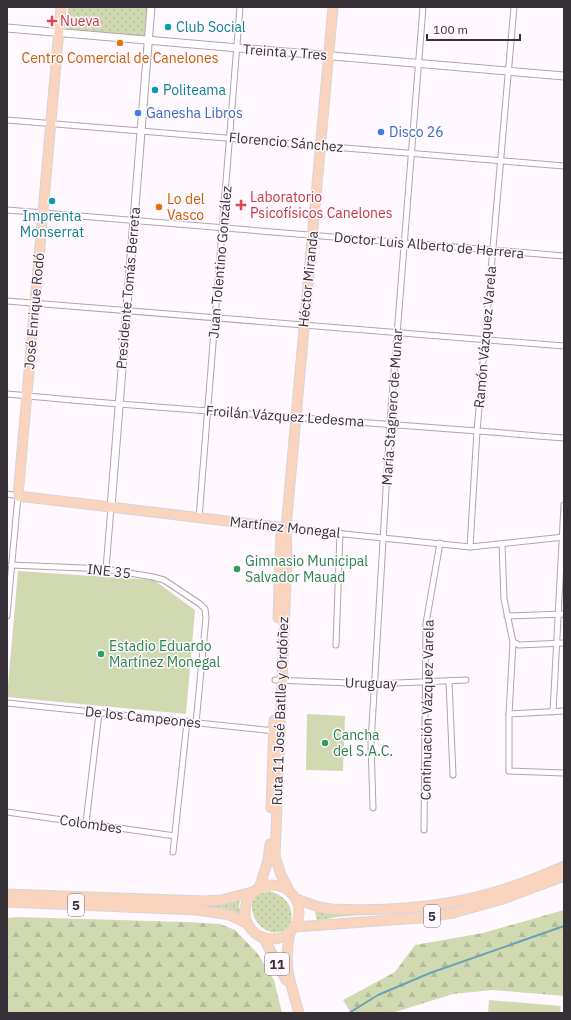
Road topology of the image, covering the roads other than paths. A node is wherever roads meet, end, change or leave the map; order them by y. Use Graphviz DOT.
graph roads {
  1 [pos="61,7"];
  2 [pos="151,7"];
  3 [pos="240,7"];
  4 [pos="333,7"];
  5 [pos="423,7"];
  6 [pos="514,7"];
  7 [pos="7,28"];
  8 [pos="59,33"];
  9 [pos="149,40"];
  10 [pos="237,48"];
  11 [pos="328,56"];
  12 [pos="419,63"];
  13 [pos="508,71"];
  14 [pos="564,76"];
  15 [pos="7,120"];
  16 [pos="51,123"];
  17 [pos="141,131"];
  18 [pos="230,137"];
  19 [pos="321,145"];
  20 [pos="411,153"];
  21 [pos="501,160"];
  22 [pos="564,166"];
  23 [pos="7,210"];
  24 [pos="43,213"];
  25 [pos="134,220"];
  26 [pos="223,227"];
  27 [pos="312,235"];
  28 [pos="404,243"];
  29 [pos="492,250"];
  30 [pos="564,256"];
  31 [pos="7,301"];
  32 [pos="35,303"];
  33 [pos="126,311"];
  34 [pos="215,318"];
  35 [pos="303,324"];
  36 [pos="398,332"];
  37 [pos="485,339"];
  38 [pos="564,346"];
  39 [pos="7,394"];
  40 [pos="27,396"];
  41 [pos="119,403"];
  42 [pos="208,412"];
  43 [pos="295,417"];
  44 [pos="390,423"];
  45 [pos="477,431"];
  46 [pos="564,438"];
  47 [pos="7,494"];
  48 [pos="18,496"];
  49 [pos="564,505"];
  50 [pos="111,507"];
  51 [pos="199,518"];
  52 [pos="284,528"];
  53 [pos="340,533"];
  54 [pos="383,537"];
  55 [pos="563,537"];
  56 [pos="440,543"];
  57 [pos="502,544"];
  58 [pos="470,547"];
  59 [pos="11,565"];
  60 [pos="106,569"];
  61 [pos="561,614"];
  62 [pos="7,616"];
  63 [pos="507,616"];
  64 [pos="514,642"];
  65 [pos="564,642"];
  66 [pos="557,643"];
  67 [pos="336,645"];
  68 [pos="278,680"];
  69 [pos="466,680"];
  70 [pos="449,681"];
  71 [pos="424,683"];
  72 [pos="374,684"];
  73 [pos="7,703"];
  74 [pos="99,712"];
  75 [pos="553,712"];
  76 [pos="564,712"];
  77 [pos="509,714"];
  78 [pos="187,722"];
  79 [pos="196,723"];
  80 [pos="277,731"];
  81 [pos="564,773"];
  82 [pos="453,775"];
  83 [pos="372,808"];
  84 [pos="7,812"];
  85 [pos="86,823"];
  86 [pos="424,830"];
  87 [pos="175,836"];
  88 [pos="173,852"];
  89 [pos="564,866"];
  90 [pos="564,876"];
  91 [pos="258,890"];
  92 [pos="7,894"];
  93 [pos="293,895"];
  94 [pos="7,902"];
  95 [pos="248,924"];
  96 [pos="292,930"];
  97 [pos="263,937"];
  98 [pos="292,990"];
  99 [pos="299,1013"];
  1 -- 8 [label="highway, José Enrique Rodó"];
  2 -- 9 [label="street, Presidente Tomás Berreta"];
  3 -- 10 [label="street, Juan Tolentino González"];
  4 -- 11 [label="highway, Héctor Miranda"];
  5 -- 12 [label="street, María Stagnero de Munar"];
  6 -- 13 [label="street, Ramón Vázquez Varela"];
  7 -- 8 [label="street, Treinta y Tres"];
  8 -- 9 [label="street, Treinta y Tres"];
  8 -- 16 [label="highway, José Enrique Rodó"];
  9 -- 10 [label="street, Treinta y Tres"];
  9 -- 17 [label="street, Presidente Tomás Berreta"];
  10 -- 11 [label="street, Treinta y Tres"];
  10 -- 18 [label="street, Juan Tolentino González"];
  11 -- 12 [label="street, Treinta y Tres"];
  11 -- 19 [label="highway, Héctor Miranda"];
  12 -- 13 [label="street, Treinta y Tres"];
  12 -- 20 [label="street, María Stagnero de Munar"];
  13 -- 14 [label="street, Treinta y Tres"];
  13 -- 21 [label="street, Ramón Vázquez Varela"];
  15 -- 16 [label="street, Florencio Sánchez"];
  16 -- 17 [label="street, Florencio Sánchez"];
  16 -- 24 [label="highway, José Enrique Rodó"];
  17 -- 18 [label="street, Florencio Sánchez"];
  17 -- 25 [label="street, Presidente Tomás Berreta"];
  18 -- 19 [label="street, Florencio Sánchez"];
  18 -- 26 [label="street, Juan Tolentino González"];
  19 -- 20 [label="street, Florencio Sánchez"];
  19 -- 27 [label="highway, Héctor Miranda"];
  20 -- 21 [label="street, Florencio Sánchez"];
  20 -- 28 [label="street, María Stagnero de Munar"];
  21 -- 22 [label="street, Florencio Sánchez"];
  21 -- 29 [label="street, Ramón Vázquez Varela"];
  23 -- 24 [label="street, Doctor Luis Alberto de Herrera"];
  24 -- 25 [label="street, Doctor Luis Alberto de Herrera"];
  24 -- 32 [label="highway, José Enrique Rodó"];
  25 -- 26 [label="street, Doctor Luis Alberto de Herrera"];
  25 -- 33 [label="street, Presidente Tomás Berreta"];
  26 -- 27 [label="street, Doctor Luis Alberto de Herrera"];
  26 -- 34 [label="street, Juan Tolentino González"];
  27 -- 28 [label="street, Doctor Luis Alberto de Herrera"];
  27 -- 35 [label="highway, Héctor Miranda"];
  28 -- 29 [label="street, Doctor Luis Alberto de Herrera"];
  28 -- 36 [label="street, María Stagnero de Munar"];
  29 -- 30 [label="street, Doctor Luis Alberto de Herrera"];
  29 -- 37 [label="street, Ramón Vázquez Varela"];
  31 -- 32 [label="street"];
  32 -- 33 [label="street"];
  32 -- 40 [label="highway, José Enrique Rodó"];
  33 -- 34 [label="street"];
  33 -- 41 [label="street, Presidente Tomás Berreta"];
  34 -- 35 [label="street"];
  34 -- 42 [label="street, Juan Tolentino González"];
  35 -- 36 [label="street"];
  35 -- 43 [label="highway, Héctor Miranda"];
  36 -- 37 [label="street"];
  36 -- 44 [label="street, María Stagnero de Munar"];
  37 -- 38 [label="street"];
  37 -- 45 [label="street, Ramón Vázquez Varela"];
  39 -- 40 [label="street, Froilán Vázquez Ledesma"];
  40 -- 41 [label="street, Froilán Vázquez Ledesma"];
  40 -- 48 [label="highway, José Enrique Rodó"];
  41 -- 42 [label="street, Froilán Vázquez Ledesma"];
  41 -- 50 [label="street, Presidente Tomás Berreta"];
  42 -- 43 [label="street, Froilán Vázquez Ledesma"];
  42 -- 51 [label="street, Juan Tolentino González"];
  43 -- 44 [label="street, Froilán Vázquez Ledesma"];
  43 -- 52 [label="highway, Héctor Miranda"];
  44 -- 45 [label="street, Froilán Vázquez Ledesma"];
  44 -- 54 [label="street, María Stagnero de Munar"];
  45 -- 46 [label="street, Froilán Vázquez Ledesma"];
  45 -- 58 [label="street, Ramón Vázquez Varela"];
  47 -- 48 [label="street, Martínez Monegal"];
  48 -- 50 [label="highway, Martínez Monegal"];
  48 -- 59 [label="street, José Enrique Rodó"];
  49 -- 55 [label="street"];
  50 -- 51 [label="highway, Martínez Monegal"];
  50 -- 60 [label="street, Presidente Tomás Berreta"];
  51 -- 52 [label="highway, Martínez Monegal"];
  52 -- 53 [label="street, Martínez Monegal"];
  52 -- 68 [label="highway, Ruta 11 José Batlle y Ordóñez"];
  53 -- 54 [label="street, Martínez Monegal"];
  53 -- 67 [label="street"];
  54 -- 56 [label="street, Martínez Monegal"];
  54 -- 72 [label="street, María Stagnero de Munar"];
  55 -- 57 [label="street, Martínez Monegal"];
  55 -- 61 [label="street"];
  56 -- 58 [label="street, Martínez Monegal"];
  56 -- 71 [label="street, Continuación Vázquez Varela"];
  57 -- 58 [label="street, Martínez Monegal"];
  57 -- 63 [label="street"];
  59 -- 60 [label="street, INE 35"];
  59 -- 62 [label="street, José Enrique Rodó"];
  60 -- 79 [label="street, INE 35"];
  61 -- 63 [label="street"];
  61 -- 66 [label="street"];
  63 -- 64 [label="street"];
  64 -- 66 [label="street"];
  64 -- 77 [label="street"];
  65 -- 66 [label="street"];
  66 -- 75 [label="street"];
  68 -- 72 [label="street, Uruguay"];
  68 -- 80 [label="highway, Ruta 11 José Batlle y Ordóñez"];
  69 -- 70 [label="street, Uruguay"];
  70 -- 71 [label="street, Uruguay"];
  70 -- 82 [label="street"];
  71 -- 72 [label="street, Uruguay"];
  71 -- 86 [label="street, Continuación Vázquez Varela"];
  72 -- 83 [label="street, María Stagnero de Munar"];
  73 -- 74 [label="street, De los Campeones"];
  74 -- 78 [label="street, De los Campeones"];
  74 -- 85 [label="street"];
  75 -- 76 [label="street"];
  75 -- 77 [label="street"];
  77 -- 81 [label="street"];
  78 -- 79 [label="street, De los Campeones"];
  78 -- 87 [label="street"];
  79 -- 80 [label="street, De los Campeones"];
  80 -- 91 [label="highway, Ruta 11 José Batlle y Ordóñez"];
  80 -- 93 [label="highway, Ruta 11 José Batlle y Ordóñez"];
  84 -- 85 [label="street, Colombes"];
  85 -- 87 [label="street, Colombes"];
  87 -- 88 [label="street"];
  89 -- 93 [label="highway, 5"];
  90 -- 96 [label="highway, 5"];
  91 -- 92 [label="highway, 5"];
  91 -- 93 [label="highway"];
  91 -- 95 [label="highway"];
  93 -- 96 [label="highway"];
  94 -- 95 [label="highway, 5"];
  95 -- 97 [label="highway"];
  96 -- 97 [label="highway"];
  96 -- 98 [label="highway, 11"];
  97 -- 98 [label="highway, 11"];
  98 -- 99 [label="highway, 11"];
}
